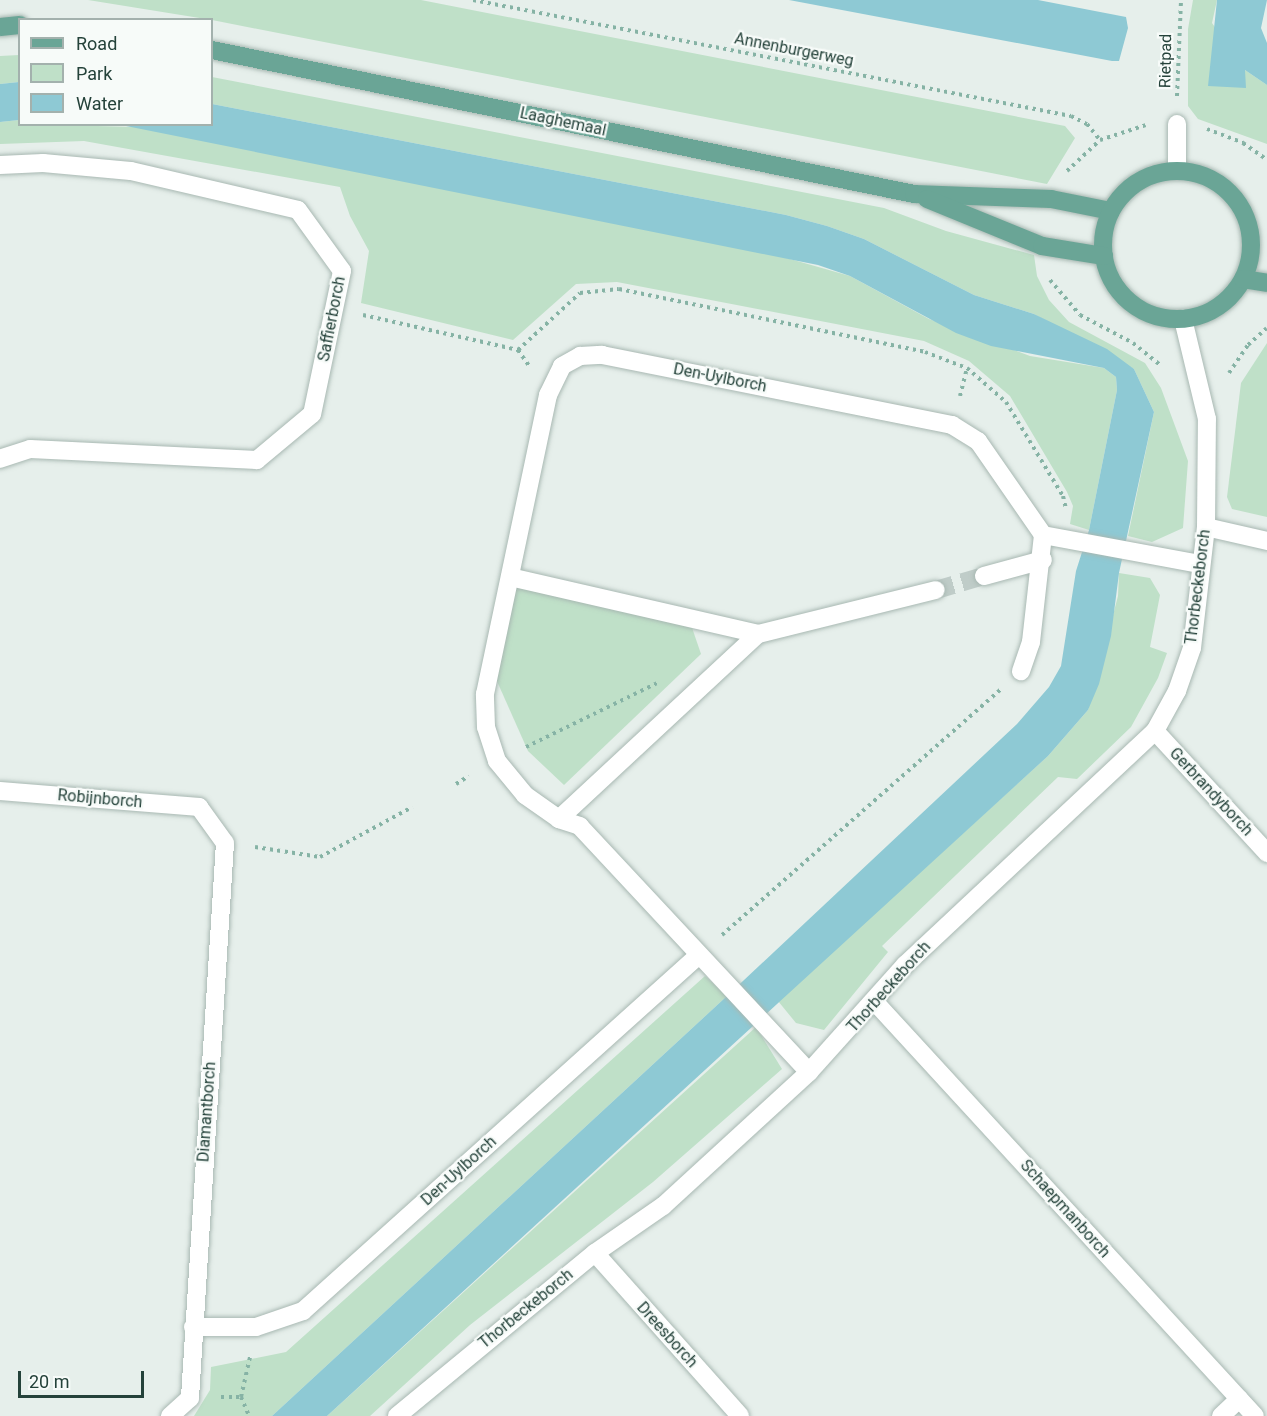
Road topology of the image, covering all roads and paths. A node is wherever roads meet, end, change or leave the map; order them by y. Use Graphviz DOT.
graph roads {
  1 [pos="473,0"];
  2 [pos="1181,0"];
  3 [pos="18,25"];
  4 [pos="0,27"];
  5 [pos="213,50"];
  6 [pos="1177,124"];
  7 [pos="1100,140"];
  8 [pos="0,165"];
  9 [pos="1177,171"];
  10 [pos="914,194"];
  11 [pos="1111,211"];
  12 [pos="1259,240"];
  13 [pos="1104,256"];
  14 [pos="1243,279"];
  15 [pos="1267,283"];
  16 [pos="336,309"];
  17 [pos="1184,319"];
  18 [pos="1267,328"];
  19 [pos="518,350"];
  20 [pos="548,395"];
  21 [pos="1208,419"];
  22 [pos="0,459"];
  23 [pos="1206,527"];
  24 [pos="1059,538"];
  25 [pos="1267,542"];
  26 [pos="1043,560"];
  27 [pos="1200,564"];
  28 [pos="984,576"];
  29 [pos="510,577"];
  30 [pos="936,590"];
  31 [pos="758,634"];
  32 [pos="1021,671"];
  33 [pos="664,680"];
  34 [pos="1155,731"];
  35 [pos="497,761"];
  36 [pos="0,791"];
  37 [pos="412,807"];
  38 [pos="559,819"];
  39 [pos="225,843"];
  40 [pos="1267,853"];
  41 [pos="699,955"];
  42 [pos="874,1001"];
  43 [pos="809,1072"];
  44 [pos="595,1253"];
  45 [pos="193,1327"];
  46 [pos="256,1327"];
  47 [pos="241,1397"];
  48 [pos="190,1398"];
  49 [pos="1239,1399"];
  50 [pos="170,1416"];
  51 [pos="249,1416"];
  52 [pos="397,1416"];
  53 [pos="740,1416"];
  54 [pos="1221,1416"];
  55 [pos="1255,1416"];
  1 -- 7 [label="path, Annenburgerweg"];
  2 -- 6 [label="path, Rietpad"];
  3 -- 4 [label="main road"];
  5 -- 10 [label="main road, Laaghemaal"];
  6 -- 9 [label="street"];
  8 -- 16 [label="street, Saffierborch"];
  9 -- 11 [label="main road"];
  9 -- 12 [label="main road"];
  10 -- 11 [label="main road, Laaghemaal"];
  10 -- 13 [label="main road, Laaghemaal"];
  11 -- 13 [label="main road"];
  12 -- 14 [label="main road"];
  13 -- 17 [label="main road"];
  14 -- 15 [label="main road"];
  14 -- 17 [label="main road"];
  16 -- 19 [label="path"];
  16 -- 22 [label="street, Saffierborch"];
  17 -- 21 [label="street, Thorbeckeborch"];
  18 -- 21 [label="path"];
  19 -- 20 [label="path"];
  19 -- 24 [label="path"];
  20 -- 24 [label="street, Den-Uylborch"];
  20 -- 29 [label="street, Den-Uylborch"];
  21 -- 23 [label="street, Thorbeckeborch"];
  23 -- 25 [label="street"];
  23 -- 27 [label="street, Thorbeckeborch"];
  24 -- 26 [label="street"];
  24 -- 27 [label="street"];
  26 -- 28 [label="street"];
  26 -- 32 [label="street"];
  27 -- 34 [label="street, Thorbeckeborch"];
  29 -- 31 [label="street"];
  29 -- 35 [label="street, Den-Uylborch"];
  30 -- 31 [label="street"];
  31 -- 38 [label="street"];
  32 -- 41 [label="path"];
  33 -- 35 [label="path"];
  34 -- 40 [label="street, Gerbrandyborch"];
  34 -- 42 [label="street, Thorbeckeborch"];
  35 -- 38 [label="street, Den-Uylborch"];
  36 -- 39 [label="street, Robijnborch"];
  37 -- 39 [label="path"];
  38 -- 41 [label="street, Den-Uylborch"];
  39 -- 45 [label="street, Diamantborch"];
  41 -- 43 [label="street, Den-Uylborch"];
  41 -- 46 [label="street, Den-Uylborch"];
  42 -- 43 [label="street, Thorbeckeborch"];
  42 -- 49 [label="street, Schaepmanborch"];
  43 -- 44 [label="street, Thorbeckeborch"];
  44 -- 52 [label="street, Thorbeckeborch"];
  44 -- 53 [label="street, Dreesborch"];
  45 -- 46 [label="street, Den-Uylborch"];
  45 -- 48 [label="street, Diamantborch"];
  46 -- 47 [label="path"];
  47 -- 48 [label="path"];
  47 -- 51 [label="path"];
  48 -- 50 [label="street"];
  49 -- 54 [label="street"];
  49 -- 55 [label="street, Schaepmanborch"];
}
